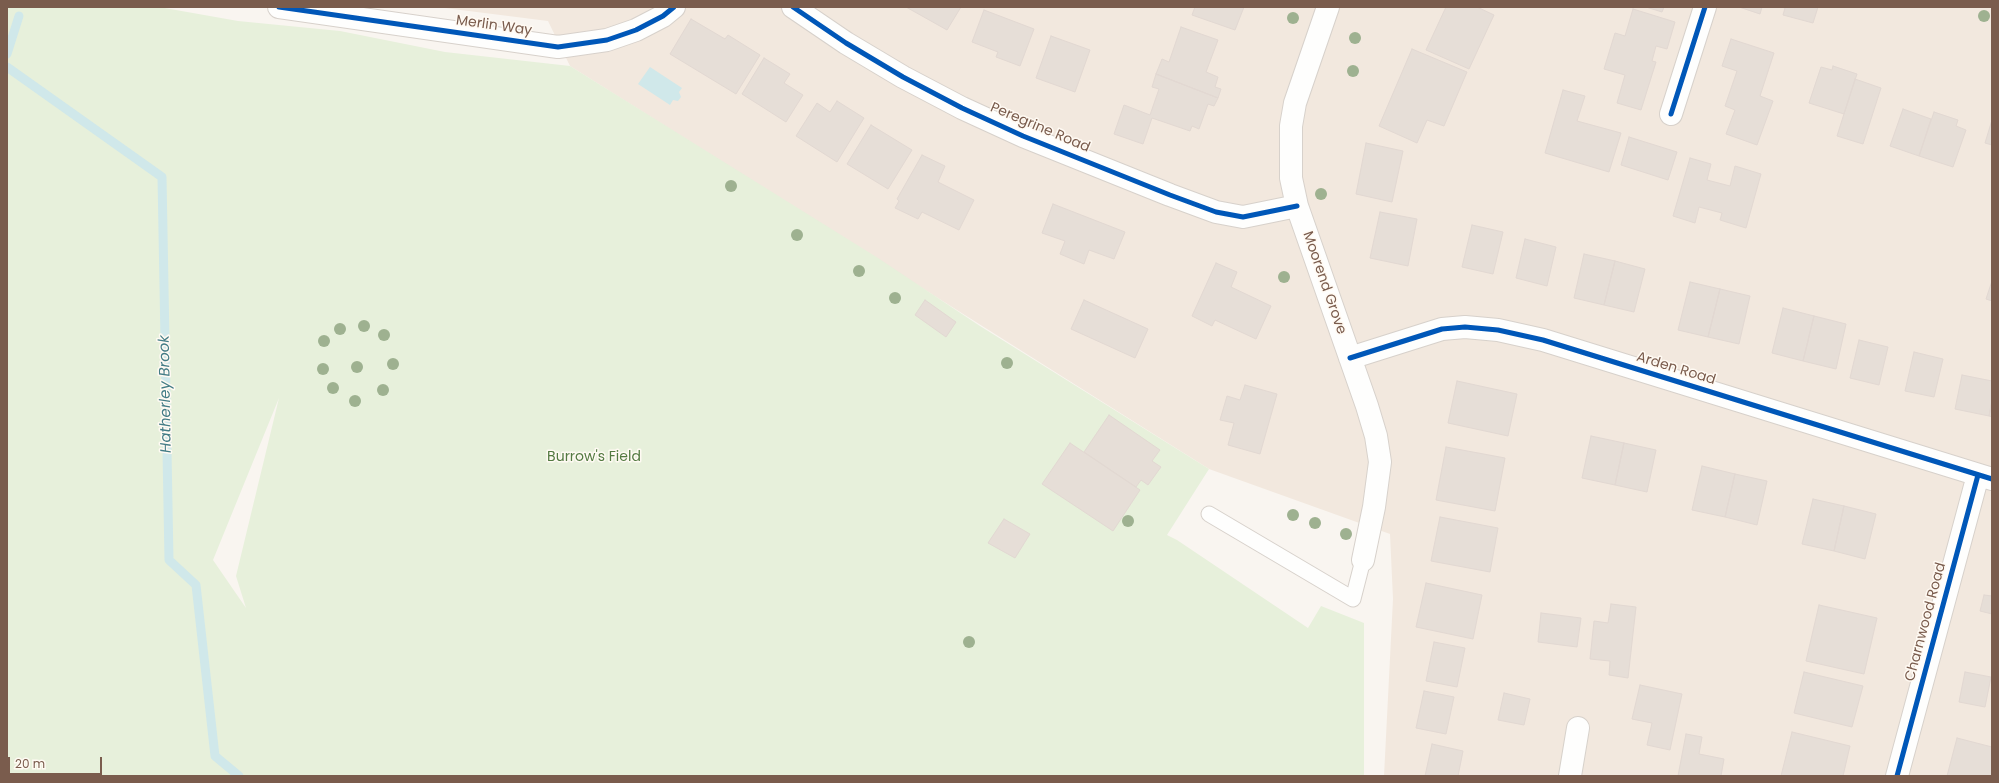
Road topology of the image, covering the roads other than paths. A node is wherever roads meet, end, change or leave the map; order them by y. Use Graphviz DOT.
graph roads {
  1 [pos="279,7"];
  2 [pos="674,7"];
  3 [pos="793,7"];
  4 [pos="1328,7"];
  5 [pos="1705,7"];
  6 [pos="1671,114"];
  7 [pos="1296,206"];
  8 [pos="1350,358"];
  9 [pos="1985,477"];
  10 [pos="1209,514"];
  11 [pos="1363,560"];
  12 [pos="1578,728"];
  13 [pos="1570,776"];
  14 [pos="1897,776"];
  1 -- 2 [label="street, Merlin Way"];
  3 -- 7 [label="street, Peregrine Road"];
  4 -- 7 [label="street, Moorend Grove"];
  5 -- 6 [label="street"];
  7 -- 8 [label="street, Moorend Grove"];
  8 -- 9 [label="street, Arden Road"];
  8 -- 11 [label="street, Moorend Grove"];
  9 -- 14 [label="street, Charnwood Road"];
  10 -- 11 [label="lane"];
  12 -- 13 [label="street"];
}
